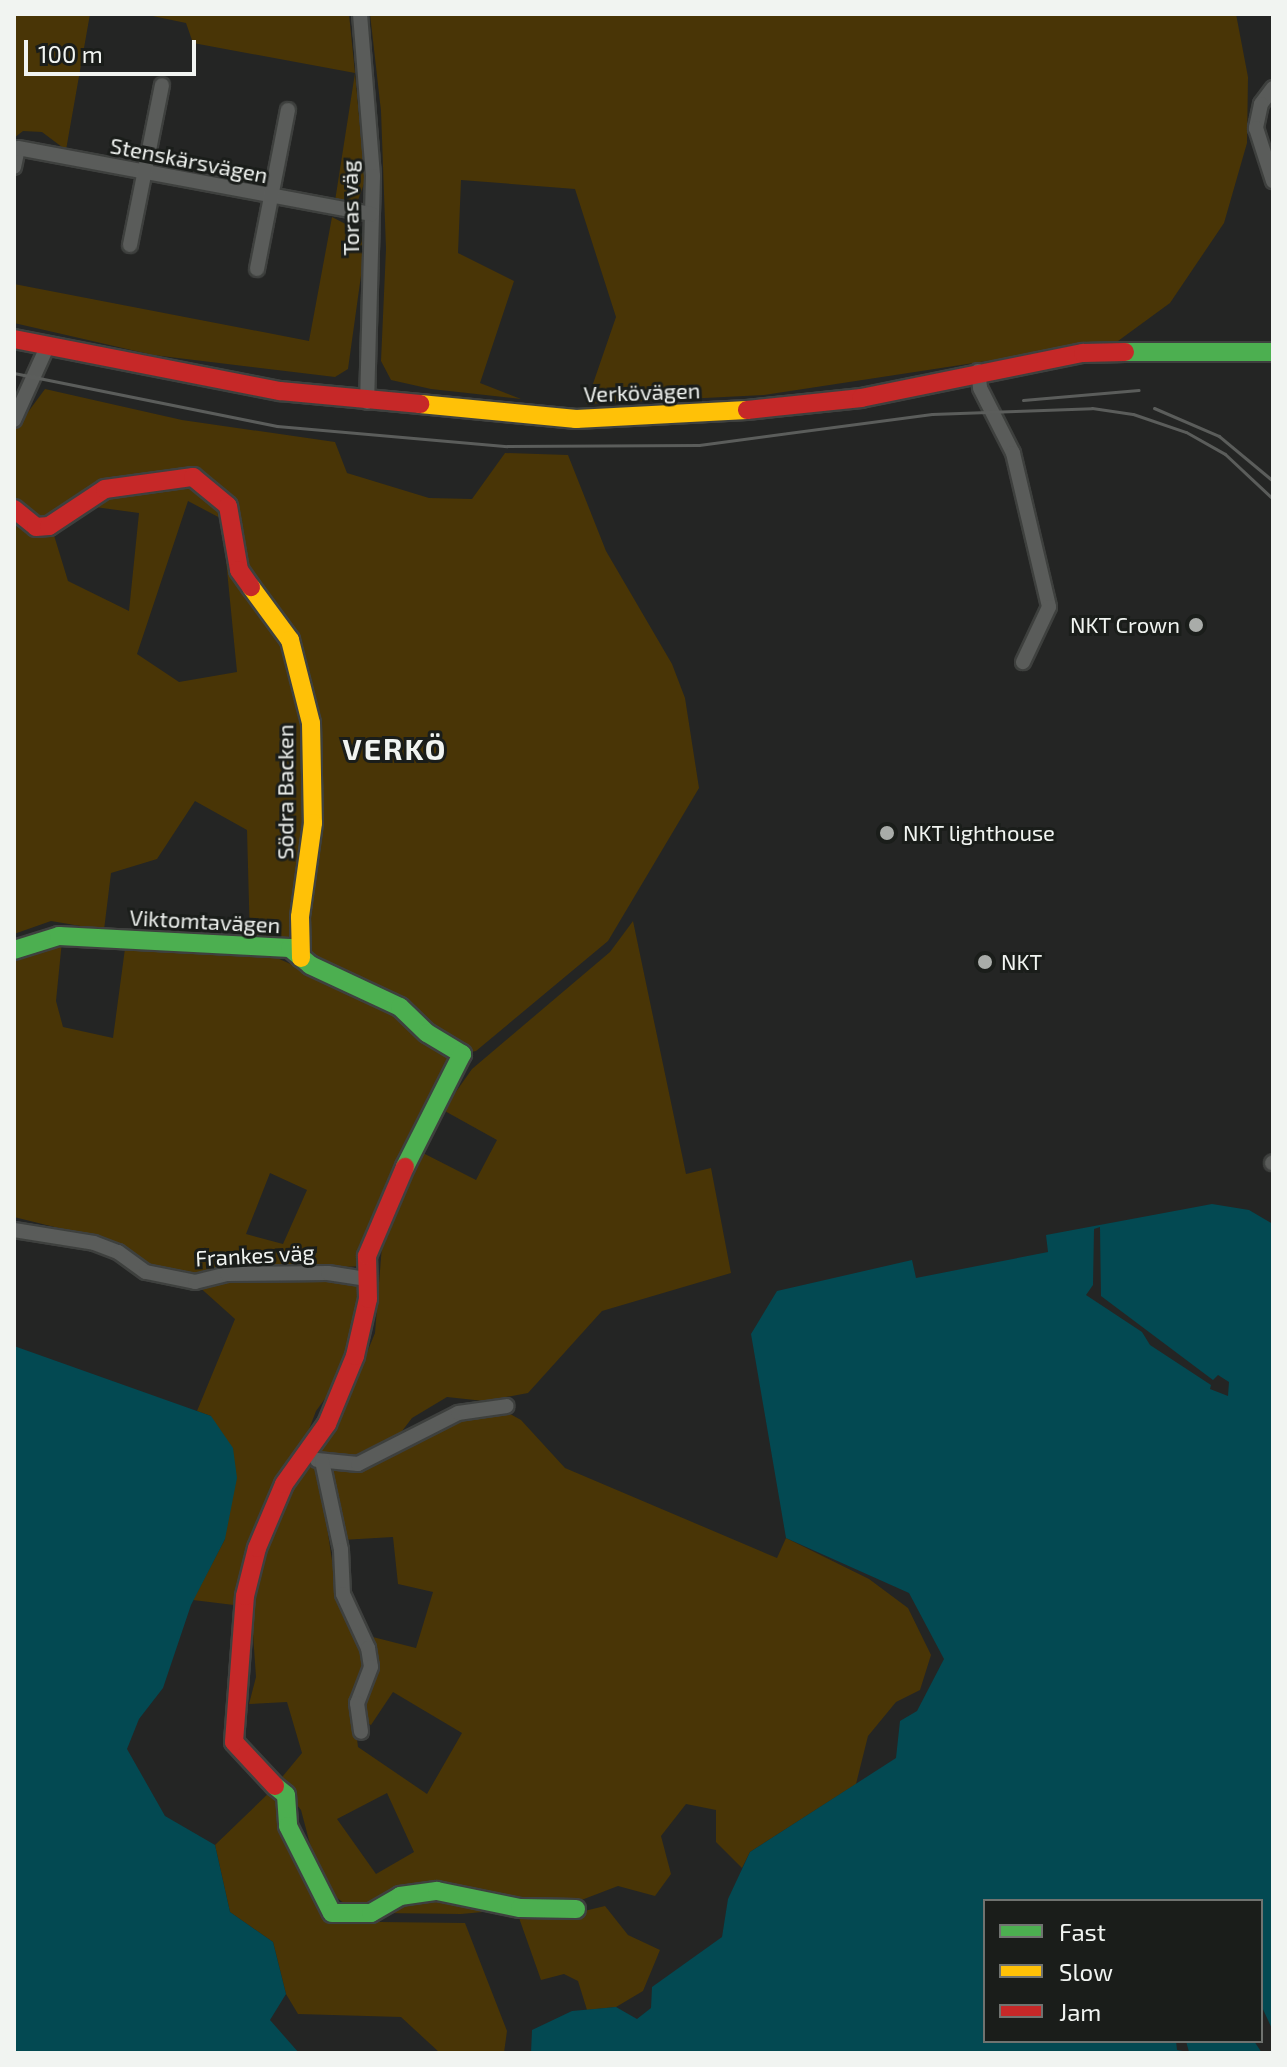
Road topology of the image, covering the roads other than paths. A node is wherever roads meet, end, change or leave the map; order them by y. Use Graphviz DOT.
graph roads {
  1 [pos="360,14"];
  2 [pos="162,85"];
  3 [pos="1273,88"];
  4 [pos="288,110"];
  5 [pos="14,167"];
  6 [pos="145,173"];
  7 [pos="1273,181"];
  8 [pos="271,199"];
  9 [pos="372,214"];
  10 [pos="130,245"];
  11 [pos="257,269"];
  12 [pos="14,339"];
  13 [pos="1273,340"];
  14 [pos="47,347"];
  15 [pos="1244,348"];
  16 [pos="1273,352"];
  17 [pos="978,371"];
  18 [pos="367,402"];
  19 [pos="15,419"];
  20 [pos="14,437"];
  21 [pos="14,509"];
  22 [pos="1023,662"];
  23 [pos="14,950"];
  24 [pos="301,958"];
  25 [pos="14,1230"];
  26 [pos="366,1279"];
  27 [pos="507,1406"];
  28 [pos="313,1459"];
  29 [pos="361,1732"];
  30 [pos="576,1909"];
  1 -- 9 [label="street, Toras väg"];
  2 -- 6 [label="street"];
  3 -- 7 [label="street"];
  4 -- 8 [label="street"];
  5 -- 6 [label="street, Stenskärsvägen"];
  6 -- 8 [label="street, Stenskärsvägen"];
  6 -- 10 [label="street"];
  8 -- 9 [label="street, Stenskärsvägen"];
  8 -- 11 [label="street"];
  9 -- 18 [label="street, Toras väg"];
  12 -- 14 [label="street, Verkövägen"];
  13 -- 15 [label="street"];
  14 -- 18 [label="street, Verkövägen"];
  14 -- 19 [label="street"];
  15 -- 16 [label="street, Verkövägen"];
  15 -- 17 [label="street, Verkövägen"];
  17 -- 18 [label="street, Verkövägen"];
  17 -- 22 [label="street"];
  19 -- 20 [label="street"];
  21 -- 24 [label="street, Södra Backen"];
  23 -- 24 [label="street, Viktomtavägen"];
  24 -- 26 [label="street, Viktomtavägen"];
  25 -- 26 [label="street, Frankes väg"];
  26 -- 28 [label="street"];
  27 -- 28 [label="street"];
  28 -- 29 [label="street"];
  28 -- 30 [label="street"];
}
